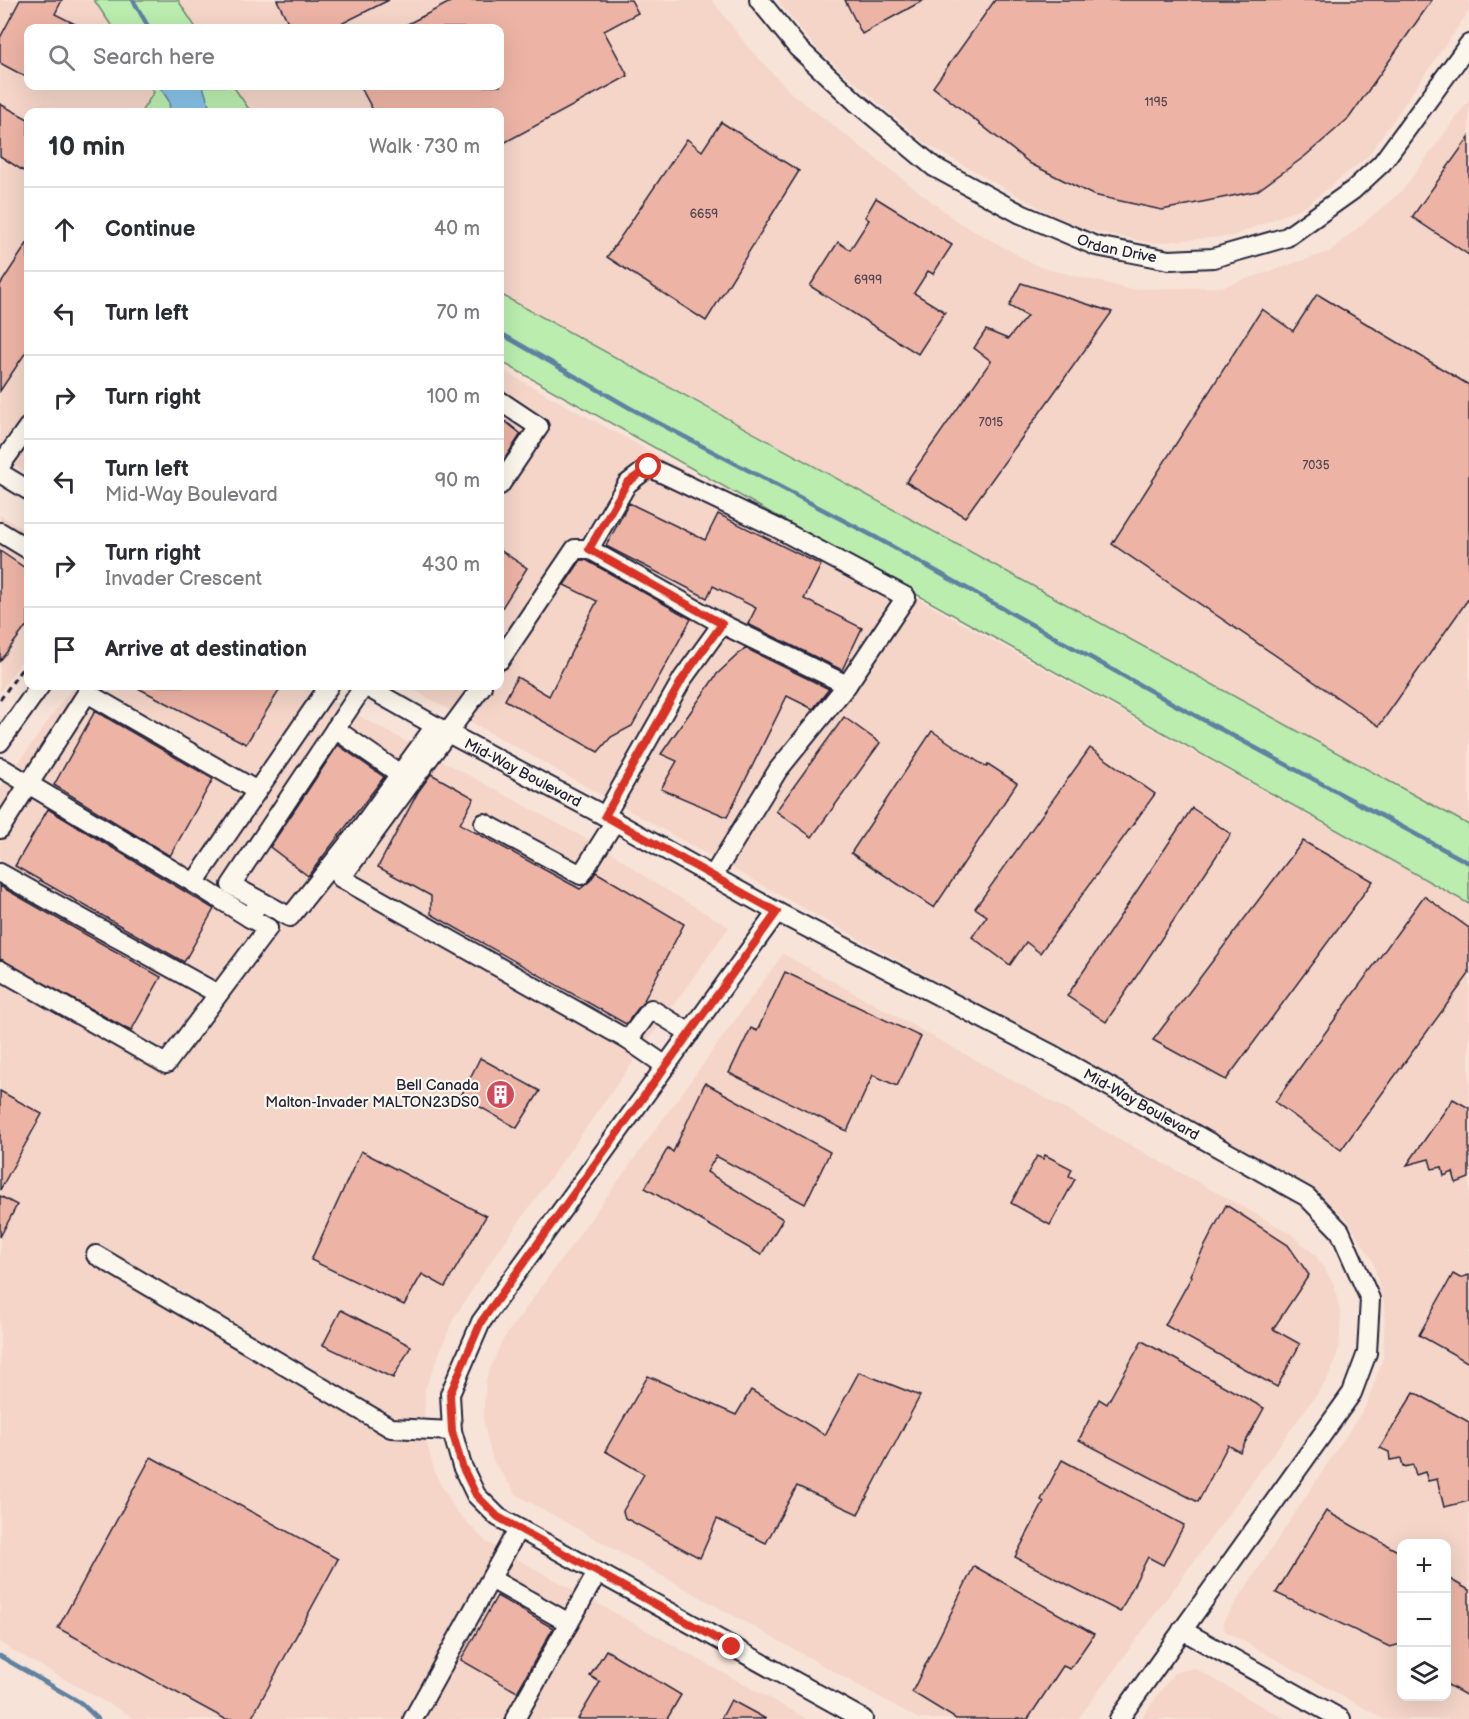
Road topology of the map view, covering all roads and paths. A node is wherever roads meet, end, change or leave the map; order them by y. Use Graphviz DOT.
graph roads {
  1 [pos="759,0"];
  2 [pos="1469,44"];
  3 [pos="504,403"];
  4 [pos="24,434"];
  5 [pos="0,466"];
  6 [pos="0,473"];
  7 [pos="504,478"];
  8 [pos="24,488"];
  9 [pos="0,532"];
  10 [pos="24,544"];
  11 [pos="589,549"];
  12 [pos="722,624"];
  13 [pos="504,654"];
  14 [pos="24,666"];
  15 [pos="847,685"];
  16 [pos="37,690"];
  17 [pos="326,690"];
  18 [pos="361,690"];
  19 [pos="371,690"];
  20 [pos="476,690"];
  21 [pos="0,700"];
  22 [pos="335,729"];
  23 [pos="442,729"];
  24 [pos="0,742"];
  25 [pos="0,766"];
  26 [pos="400,774"];
  27 [pos="29,783"];
  28 [pos="258,791"];
  29 [pos="610,818"];
  30 [pos="484,823"];
  31 [pos="0,829"];
  32 [pos="0,873"];
  33 [pos="199,876"];
  34 [pos="713,876"];
  35 [pos="231,885"];
  36 [pos="260,901"];
  37 [pos="777,912"];
  38 [pos="250,918"];
  39 [pos="0,970"];
  40 [pos="218,994"];
  41 [pos="690,1033"];
  42 [pos="628,1040"];
  43 [pos="666,1066"];
  44 [pos="96,1255"];
  45 [pos="452,1431"];
  46 [pos="518,1529"];
  47 [pos="597,1573"];
  48 [pos="491,1579"];
  49 [pos="569,1623"];
  50 [pos="1182,1630"];
  51 [pos="414,1719"];
  52 [pos="515,1719"];
  53 [pos="863,1719"];
  54 [pos="1119,1719"];
  55 [pos="1341,1719"];
  1 -- 2 [label="street, Ordan Drive"];
  3 -- 7 [label="street"];
  4 -- 5 [label="street"];
  6 -- 8 [label="street"];
  9 -- 10 [label="street"];
  11 -- 12 [label="street"];
  11 -- 13 [label="street"];
  11 -- 15 [label="street"];
  12 -- 15 [label="street"];
  12 -- 29 [label="street"];
  14 -- 21 [label="path"];
  15 -- 34 [label="street"];
  16 -- 24 [label="street"];
  17 -- 28 [label="street"];
  18 -- 22 [label="street"];
  19 -- 23 [label="street, Mid-Way Boulevard"];
  20 -- 23 [label="street"];
  22 -- 26 [label="street"];
  22 -- 35 [label="street"];
  23 -- 26 [label="street"];
  23 -- 29 [label="street, Mid-Way Boulevard"];
  23 -- 42 [label="street"];
  25 -- 27 [label="street"];
  26 -- 36 [label="street"];
  27 -- 28 [label="street"];
  27 -- 31 [label="street"];
  27 -- 33 [label="street"];
  28 -- 33 [label="street"];
  29 -- 30 [label="street"];
  29 -- 34 [label="street, Mid-Way Boulevard"];
  32 -- 40 [label="street"];
  33 -- 35 [label="street"];
  33 -- 38 [label="street"];
  34 -- 37 [label="street, Mid-Way Boulevard"];
  35 -- 36 [label="street"];
  36 -- 38 [label="street"];
  37 -- 41 [label="street"];
  37 -- 50 [label="street, Mid-Way Boulevard"];
  38 -- 40 [label="street"];
  39 -- 40 [label="street"];
  41 -- 42 [label="street"];
  41 -- 43 [label="street"];
  42 -- 43 [label="street"];
  43 -- 45 [label="street"];
  44 -- 45 [label="street"];
  45 -- 46 [label="street"];
  46 -- 47 [label="street"];
  46 -- 48 [label="street"];
  47 -- 49 [label="street"];
  47 -- 53 [label="street"];
  48 -- 49 [label="street"];
  48 -- 51 [label="street"];
  49 -- 52 [label="street"];
  50 -- 54 [label="street, Mid-Way Boulevard"];
  50 -- 55 [label="street"];
}
